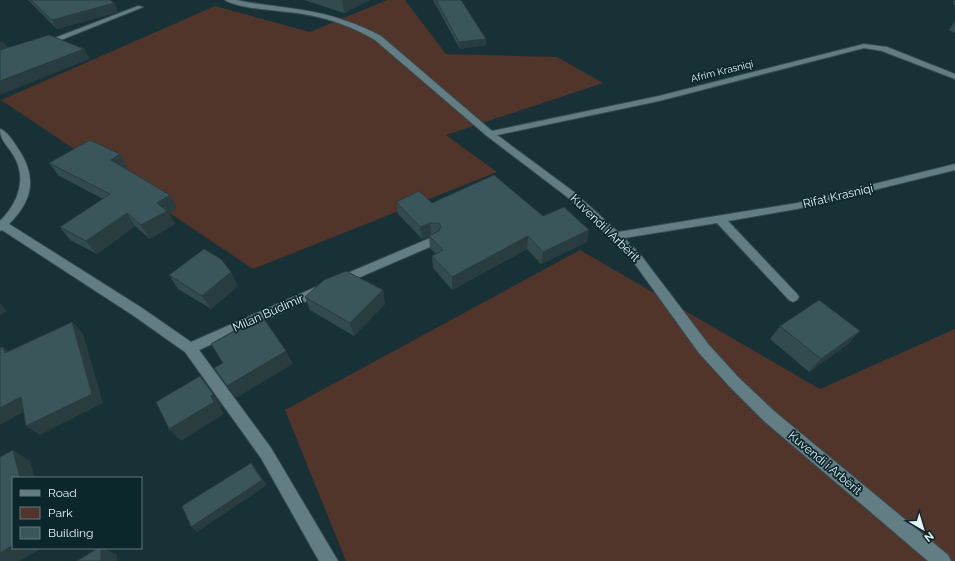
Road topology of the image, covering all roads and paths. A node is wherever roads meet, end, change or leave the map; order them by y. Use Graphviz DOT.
graph roads {
  1 [pos="228,0"];
  2 [pos="140,7"];
  3 [pos="37,46"];
  4 [pos="955,77"];
  5 [pos="0,132"];
  6 [pos="490,134"];
  7 [pos="955,167"];
  8 [pos="720,219"];
  9 [pos="1,226"];
  10 [pos="616,236"];
  11 [pos="435,240"];
  12 [pos="793,297"];
  13 [pos="190,348"];
  14 [pos="329,561"];
  15 [pos="942,561"];
  1 -- 6 [label="street, Kuvendi i Arbërit"];
  2 -- 3 [label="street"];
  4 -- 6 [label="street, Afrim Krasniqi"];
  5 -- 9 [label="street"];
  6 -- 10 [label="street, Kuvendi i Arbërit"];
  7 -- 8 [label="street, Rifat Krasniqi"];
  8 -- 10 [label="street, Rifat Krasniqi"];
  8 -- 12 [label="street"];
  9 -- 13 [label="street"];
  10 -- 15 [label="street, Kuvendi i Arbërit"];
  11 -- 13 [label="street, Milan Budimir"];
  13 -- 14 [label="street"];
}
